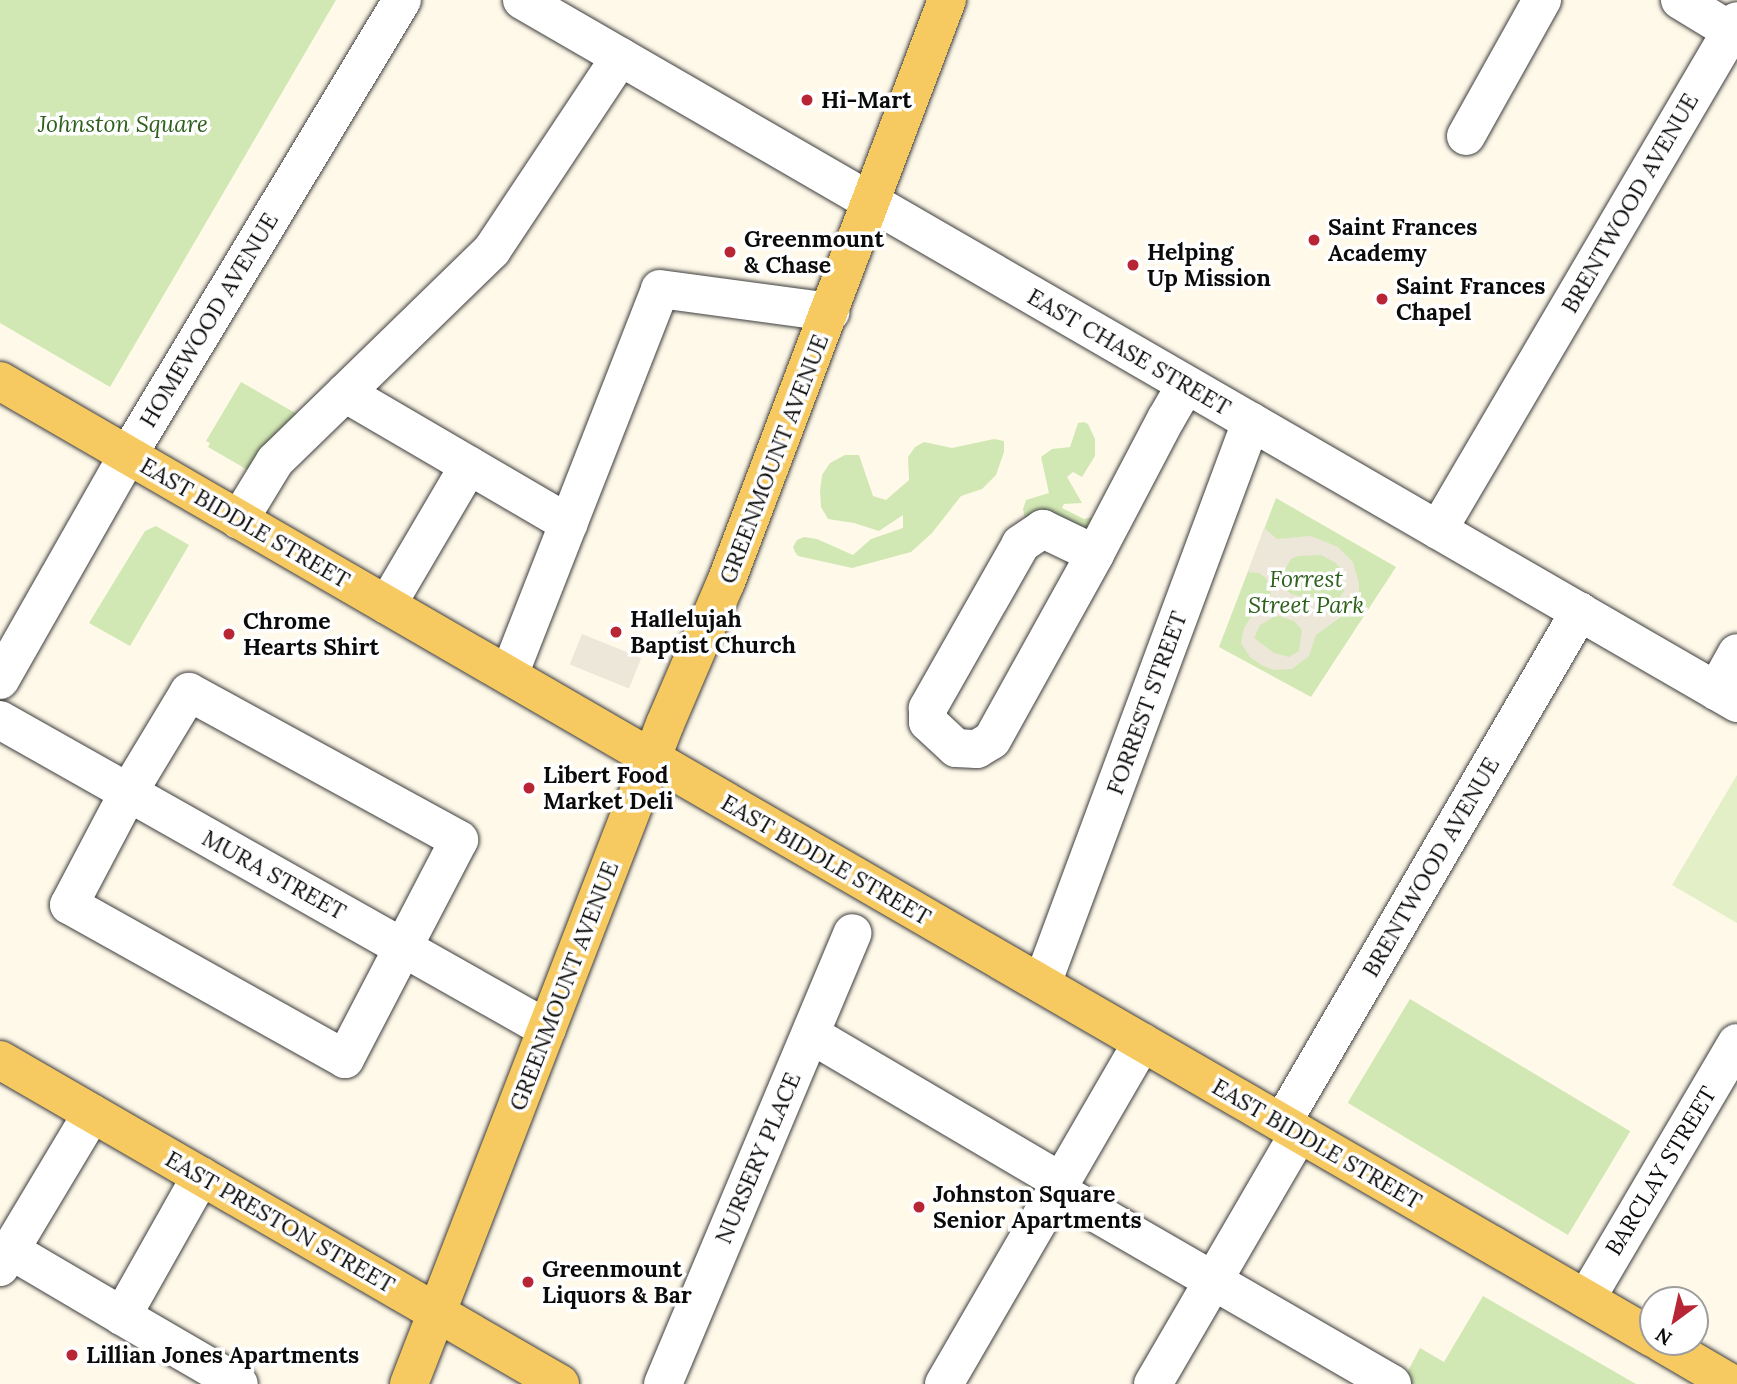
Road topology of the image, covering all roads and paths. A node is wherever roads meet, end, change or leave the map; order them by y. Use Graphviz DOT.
graph roads {
  1 [pos="402,0"];
  2 [pos="522,0"];
  3 [pos="947,0"];
  4 [pos="1542,0"];
  5 [pos="1680,0"];
  6 [pos="1733,15"];
  7 [pos="620,57"];
  8 [pos="1466,136"];
  9 [pos="873,203"];
  10 [pos="830,312"];
  11 [pos="0,381"];
  12 [pos="1186,385"];
  13 [pos="345,393"];
  14 [pos="1251,422"];
  15 [pos="128,455"];
  16 [pos="469,465"];
  17 [pos="239,520"];
  18 [pos="569,524"];
  19 [pos="1438,530"];
  20 [pos="1095,554"];
  21 [pos="387,605"];
  22 [pos="1580,611"];
  23 [pos="1737,653"];
  24 [pos="509,676"];
  25 [pos="0,680"];
  26 [pos="1727,697"];
  27 [pos="0,720"];
  28 [pos="653,759"];
  29 [pos="128,793"];
  30 [pos="853,933"];
  31 [pos="404,948"];
  32 [pos="1042,985"];
  33 [pos="547,1029"];
  34 [pos="822,1041"];
  35 [pos="1142,1042"];
  36 [pos="1737,1043"];
  37 [pos="0,1060"];
  38 [pos="92,1113"];
  39 [pos="1290,1128"];
  40 [pos="201,1176"];
  41 [pos="1059,1186"];
  42 [pos="5,1258"];
  43 [pos="1214,1282"];
  44 [pos="1586,1299"];
  45 [pos="438,1313"];
  46 [pos="122,1316"];
  47 [pos="1639,1330"];
  48 [pos="1684,1356"];
  49 [pos="946,1383"];
  50 [pos="239,1384"];
  51 [pos="409,1384"];
  52 [pos="560,1384"];
  53 [pos="663,1384"];
  54 [pos="1153,1384"];
  55 [pos="1392,1384"];
  56 [pos="1732,1384"];
  1 -- 15 [label="street, HOMEWOOD AVENUE"];
  2 -- 7 [label="street, EAST CHASE STREET"];
  3 -- 9 [label="main road, GREENMOUNT AVENUE"];
  4 -- 8 [label="street"];
  5 -- 6 [label="street"];
  6 -- 19 [label="street, BRENTWOOD AVENUE"];
  7 -- 9 [label="street, EAST CHASE STREET"];
  7 -- 13 [label="street"];
  9 -- 10 [label="main road, GREENMOUNT AVENUE"];
  9 -- 12 [label="street, EAST CHASE STREET"];
  10 -- 18 [label="street"];
  10 -- 28 [label="main road, GREENMOUNT AVENUE"];
  11 -- 15 [label="main road, EAST BIDDLE STREET"];
  12 -- 14 [label="street, EAST CHASE STREET"];
  12 -- 20 [label="street"];
  13 -- 16 [label="street"];
  13 -- 17 [label="street"];
  14 -- 19 [label="street, EAST CHASE STREET"];
  14 -- 32 [label="street, FORREST STREET"];
  15 -- 17 [label="main road, EAST BIDDLE STREET"];
  15 -- 25 [label="street, HOMEWOOD AVENUE"];
  16 -- 18 [label="street"];
  16 -- 21 [label="street"];
  17 -- 21 [label="main road, EAST BIDDLE STREET"];
  18 -- 24 [label="street"];
  19 -- 22 [label="street, EAST CHASE STREET"];
  20 -- 20 [label="street"];
  21 -- 24 [label="main road, EAST BIDDLE STREET"];
  22 -- 26 [label="street, EAST CHASE STREET"];
  22 -- 39 [label="street, BRENTWOOD AVENUE"];
  23 -- 26 [label="street"];
  24 -- 28 [label="main road, EAST BIDDLE STREET"];
  27 -- 29 [label="street, MURA STREET"];
  28 -- 32 [label="main road, EAST BIDDLE STREET"];
  28 -- 33 [label="main road, GREENMOUNT AVENUE"];
  29 -- 31 [label="street, MURA STREET"];
  29 -- 31 [label="street"];
  29 -- 31 [label="street"];
  30 -- 53 [label="street, NURSERY PLACE"];
  31 -- 33 [label="street, MURA STREET"];
  32 -- 35 [label="main road, EAST BIDDLE STREET"];
  33 -- 45 [label="main road, GREENMOUNT AVENUE"];
  34 -- 41 [label="street"];
  35 -- 39 [label="main road, EAST BIDDLE STREET"];
  35 -- 41 [label="street"];
  36 -- 44 [label="street, BARCLAY STREET"];
  37 -- 38 [label="main road, EAST PRESTON STREET"];
  38 -- 40 [label="main road, EAST PRESTON STREET"];
  38 -- 42 [label="street"];
  39 -- 43 [label="street, BRENTWOOD AVENUE"];
  39 -- 44 [label="main road, EAST BIDDLE STREET"];
  40 -- 45 [label="main road, EAST PRESTON STREET"];
  40 -- 46 [label="street"];
  41 -- 43 [label="street"];
  41 -- 49 [label="street"];
  42 -- 46 [label="street"];
  43 -- 54 [label="street, BRENTWOOD AVENUE"];
  43 -- 55 [label="street"];
  44 -- 47 [label="main road, EAST BIDDLE STREET"];
  45 -- 51 [label="main road, GREENMOUNT AVENUE"];
  45 -- 52 [label="main road, EAST PRESTON STREET"];
  46 -- 50 [label="street"];
  48 -- 56 [label="main road"];
}
